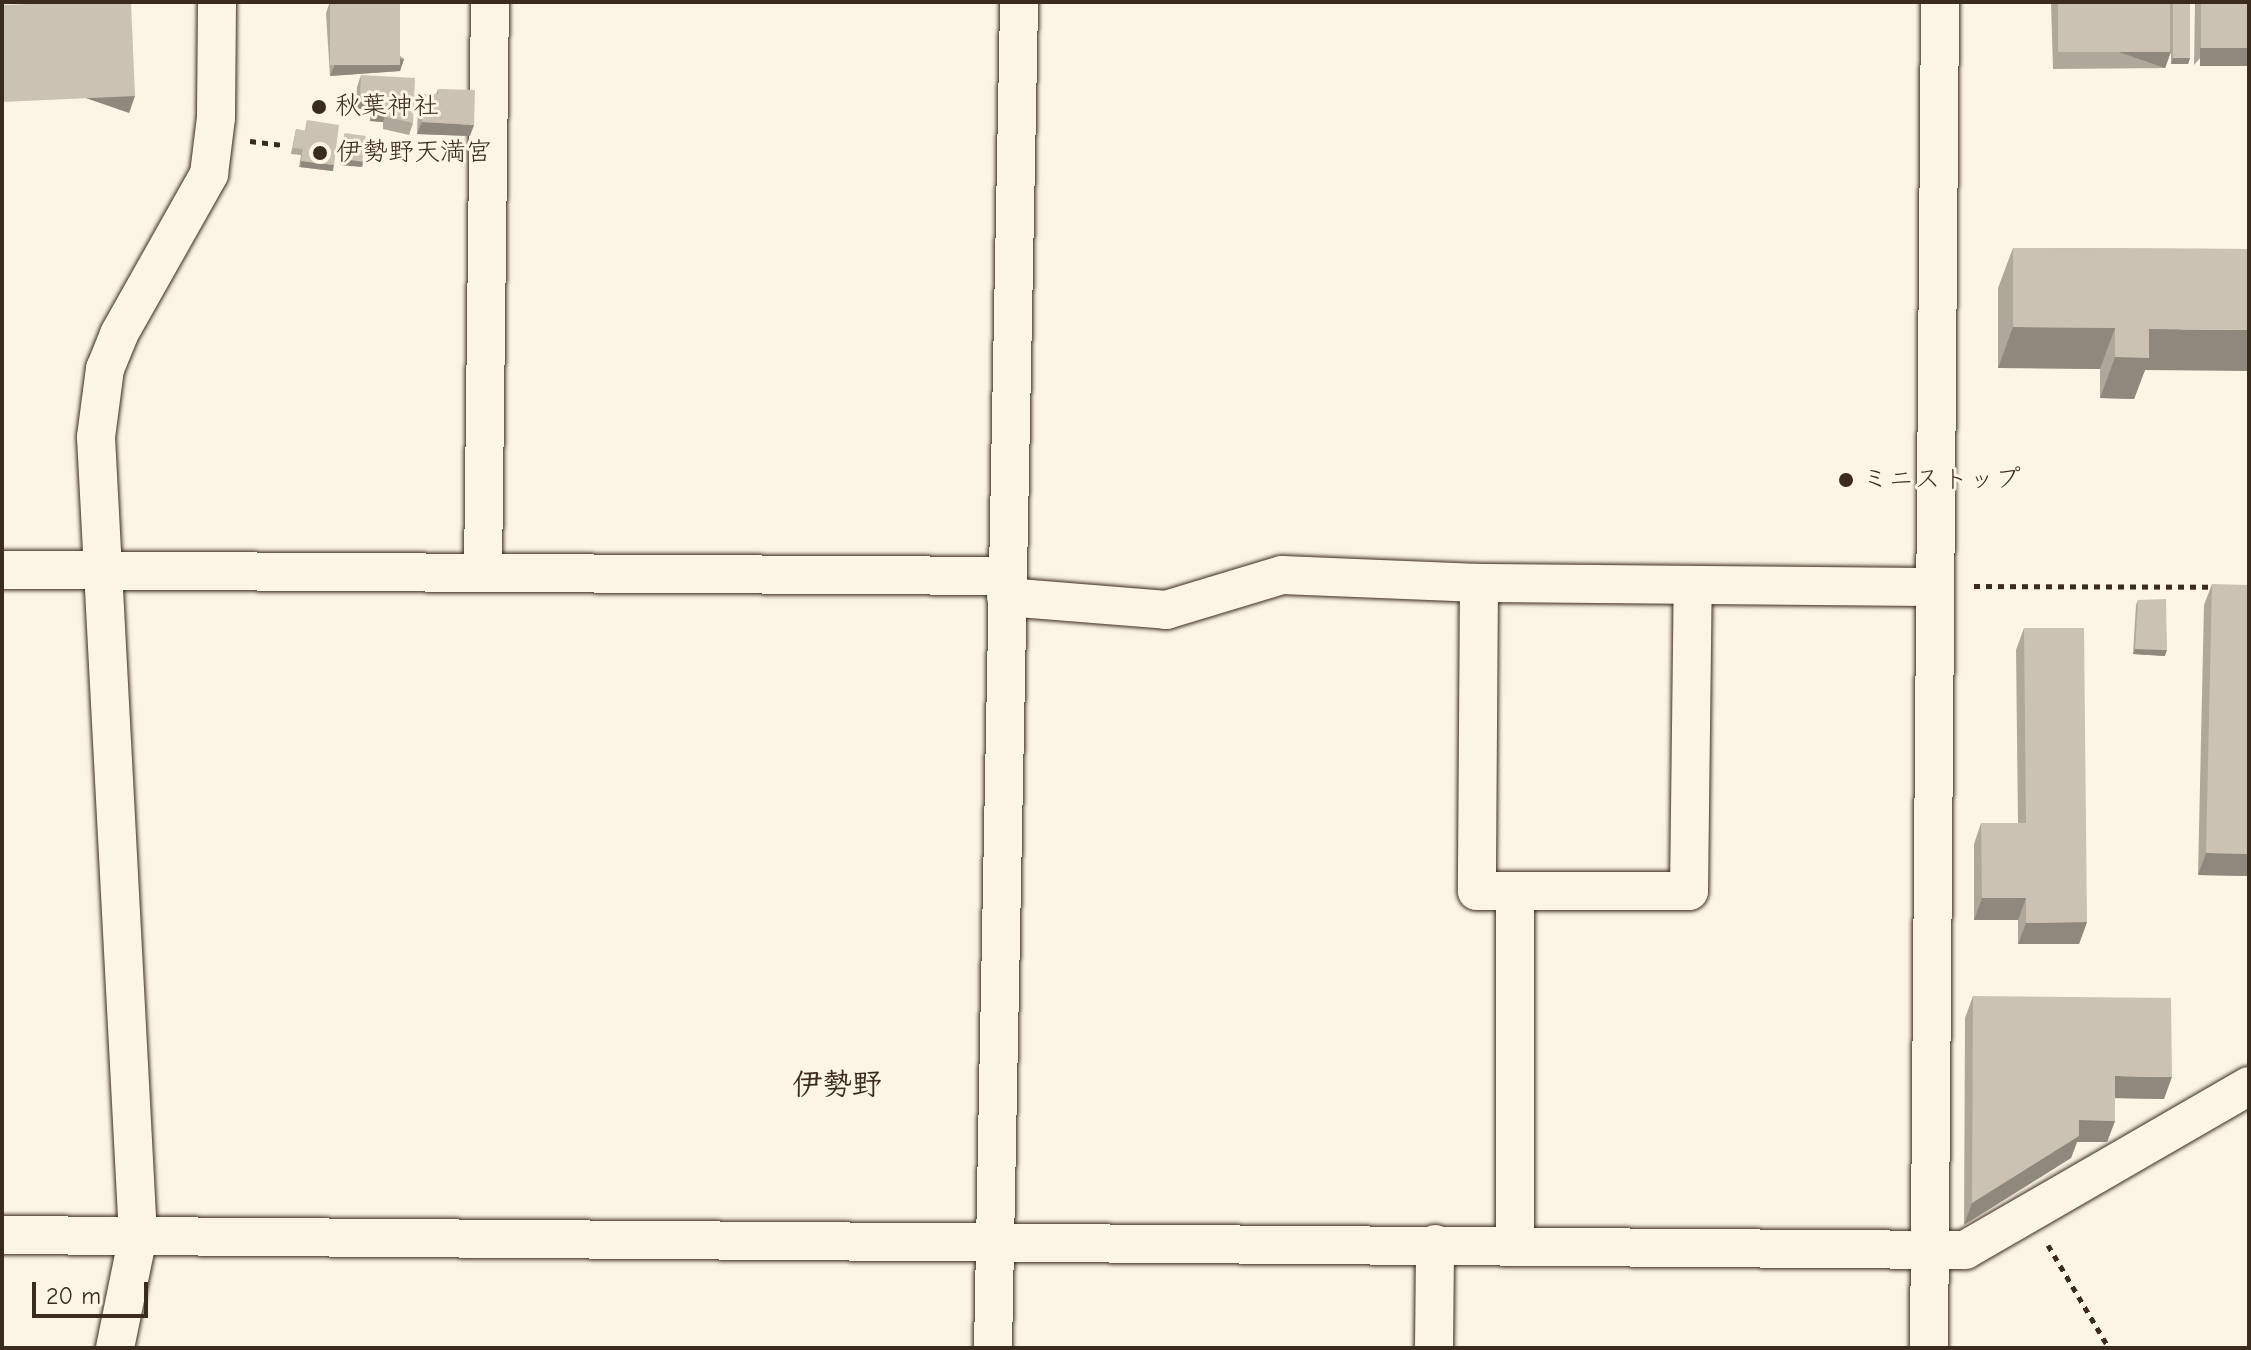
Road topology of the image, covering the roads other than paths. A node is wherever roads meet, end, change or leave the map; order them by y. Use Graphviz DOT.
graph roads {
  1 [pos="217,2"];
  2 [pos="490,2"];
  3 [pos="1019,2"];
  4 [pos="1940,2"];
  5 [pos="2,570"];
  6 [pos="102,571"];
  7 [pos="483,571"];
  8 [pos="1479,583"];
  9 [pos="1693,585"];
  10 [pos="1006,586"];
  11 [pos="1933,587"];
  12 [pos="1515,891"];
  13 [pos="2249,1086"];
  14 [pos="2,1235"];
  15 [pos="138,1236"];
  16 [pos="996,1241"];
  17 [pos="1435,1244"];
  18 [pos="1515,1244"];
  19 [pos="1930,1247"];
  20 [pos="115,1348"];
  21 [pos="993,1348"];
  22 [pos="1434,1348"];
  23 [pos="1929,1348"];
  1 -- 6 [label="street"];
  2 -- 7 [label="street"];
  3 -- 10 [label="street"];
  4 -- 11 [label="street"];
  5 -- 6 [label="street"];
  6 -- 7 [label="street"];
  6 -- 15 [label="street"];
  7 -- 10 [label="street"];
  8 -- 9 [label="street"];
  8 -- 10 [label="street"];
  8 -- 12 [label="street"];
  9 -- 11 [label="street"];
  9 -- 12 [label="street"];
  10 -- 16 [label="street"];
  11 -- 19 [label="street"];
  12 -- 18 [label="street"];
  13 -- 19 [label="street"];
  14 -- 15 [label="street"];
  15 -- 16 [label="street"];
  15 -- 20 [label="street"];
  16 -- 17 [label="street"];
  16 -- 21 [label="street"];
  17 -- 18 [label="street"];
  17 -- 22 [label="street"];
  18 -- 19 [label="street"];
  19 -- 23 [label="street"];
}
